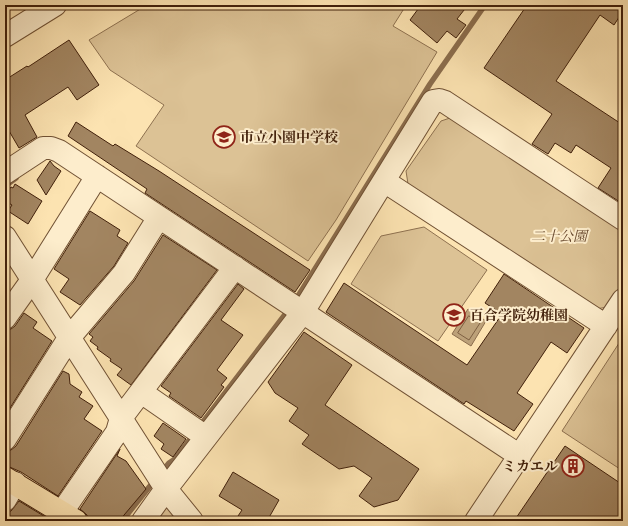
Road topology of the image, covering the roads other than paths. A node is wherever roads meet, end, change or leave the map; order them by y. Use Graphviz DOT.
graph roads {
  1 [pos="55,5"];
  2 [pos="5,36"];
  3 [pos="5,173"];
  4 [pos="97,176"];
  5 [pos="384,181"];
  6 [pos="159,217"];
  7 [pos="623,220"];
  8 [pos="5,237"];
  9 [pos="235,267"];
  10 [pos="32,280"];
  11 [pos="623,300"];
  12 [pos="303,312"];
  13 [pos="5,318"];
  14 [pos="606,326"];
  15 [pos="69,338"];
  16 [pos="141,392"];
  17 [pos="121,418"];
  18 [pos="206,437"];
  19 [pos="5,439"];
  20 [pos="520,456"];
  21 [pos="8,487"];
  22 [pos="166,489"];
  23 [pos="69,517"];
  24 [pos="142,521"];
  25 [pos="192,521"];
  26 [pos="476,521"];
  1 -- 2 [label="street"];
  3 -- 4 [label="street"];
  4 -- 6 [label="street"];
  4 -- 10 [label="street"];
  5 -- 7 [label="street"];
  5 -- 12 [label="street"];
  5 -- 14 [label="street"];
  6 -- 9 [label="street"];
  6 -- 15 [label="street"];
  8 -- 10 [label="street"];
  9 -- 12 [label="street"];
  9 -- 16 [label="street"];
  10 -- 13 [label="street"];
  10 -- 15 [label="street"];
  11 -- 14 [label="street"];
  12 -- 18 [label="street"];
  12 -- 20 [label="street"];
  14 -- 20 [label="street"];
  15 -- 17 [label="street"];
  15 -- 19 [label="street"];
  16 -- 17 [label="street"];
  16 -- 18 [label="street"];
  17 -- 22 [label="street"];
  17 -- 23 [label="street"];
  18 -- 22 [label="street"];
  20 -- 26 [label="street"];
  21 -- 23 [label="main road"];
  22 -- 24 [label="street"];
  22 -- 25 [label="street"];
}
